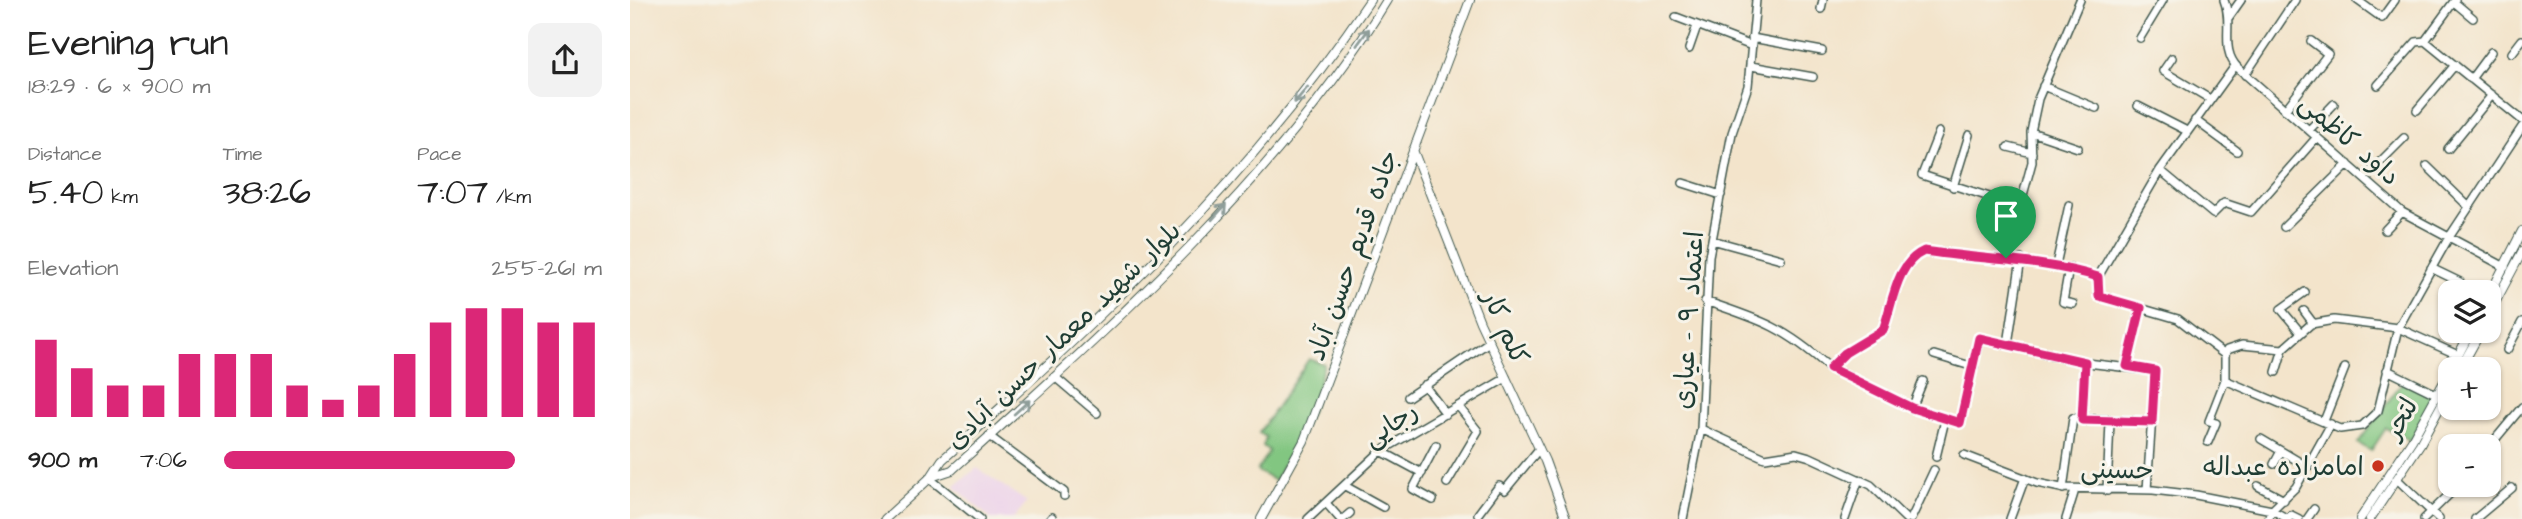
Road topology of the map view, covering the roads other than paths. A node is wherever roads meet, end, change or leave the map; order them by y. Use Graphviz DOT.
graph roads {
  1 [pos="1370,0"];
  2 [pos="1387,0"];
  3 [pos="1470,0"];
  4 [pos="1756,0"];
  5 [pos="1823,0"];
  6 [pos="2080,0"];
  7 [pos="2163,0"];
  8 [pos="2224,0"];
  9 [pos="2241,0"];
  10 [pos="2295,0"];
  11 [pos="2357,0"];
  12 [pos="2395,0"];
  13 [pos="2454,1"];
  14 [pos="1821,9"];
  15 [pos="1676,17"];
  16 [pos="2228,18"];
  17 [pos="2473,18"];
  18 [pos="1697,26"];
  19 [pos="2140,38"];
  20 [pos="2522,40"];
  21 [pos="2311,41"];
  22 [pos="2425,41"];
  23 [pos="1752,42"];
  24 [pos="1689,48"];
  25 [pos="1822,51"];
  26 [pos="2491,52"];
  27 [pos="2512,52"];
  28 [pos="2172,58"];
  29 [pos="2455,65"];
  30 [pos="1751,66"];
  31 [pos="2235,66"];
  32 [pos="2245,75"];
  33 [pos="1813,77"];
  34 [pos="2471,79"];
  35 [pos="2378,85"];
  36 [pos="2043,86"];
  37 [pos="2492,95"];
  38 [pos="2210,99"];
  39 [pos="2334,104"];
  40 [pos="2138,106"];
  41 [pos="2096,108"];
  42 [pos="2285,110"];
  43 [pos="2417,110"];
  44 [pos="2195,120"];
  45 [pos="2522,120"];
  46 [pos="2522,127"];
  47 [pos="2309,130"];
  48 [pos="2188,131"];
  49 [pos="1939,132"];
  50 [pos="2031,132"];
  51 [pos="1969,135"];
  52 [pos="2317,138"];
  53 [pos="2404,138"];
  54 [pos="2008,147"];
  55 [pos="2078,148"];
  56 [pos="2448,149"];
  57 [pos="1413,150"];
  58 [pos="2237,151"];
  59 [pos="2032,153"];
  60 [pos="2348,164"];
  61 [pos="2427,166"];
  62 [pos="2160,170"];
  63 [pos="2364,178"];
  64 [pos="1683,183"];
  65 [pos="1952,187"];
  66 [pos="1721,195"];
  67 [pos="2069,205"];
  68 [pos="2020,207"];
  69 [pos="2469,207"];
  70 [pos="2402,212"];
  71 [pos="2284,227"];
  72 [pos="2385,230"];
  73 [pos="2522,231"];
  74 [pos="2448,239"];
  75 [pos="1712,240"];
  76 [pos="2522,252"];
  77 [pos="2006,258"];
  78 [pos="1781,259"];
  79 [pos="2021,260"];
  80 [pos="2056,265"];
  81 [pos="2069,268"];
  82 [pos="2431,268"];
  83 [pos="2513,270"];
  84 [pos="2098,277"];
  85 [pos="2456,280"];
  86 [pos="2501,283"];
  87 [pos="2305,292"];
  88 [pos="2501,292"];
  89 [pos="1705,301"];
  90 [pos="2073,304"];
  91 [pos="2141,308"];
  92 [pos="2304,311"];
  93 [pos="2522,322"];
  94 [pos="2313,323"];
  95 [pos="2398,328"];
  96 [pos="2301,333"];
  97 [pos="1489,342"];
  98 [pos="2464,343"];
  99 [pos="2008,344"];
  100 [pos="2283,349"];
  101 [pos="2507,350"];
  102 [pos="1934,355"];
  103 [pos="2225,355"];
  104 [pos="2458,355"];
  105 [pos="2085,362"];
  106 [pos="2127,366"];
  107 [pos="1974,367"];
  108 [pos="1830,368"];
  109 [pos="2345,368"];
  110 [pos="2387,370"];
  111 [pos="2276,372"];
  112 [pos="1055,377"];
  113 [pos="1506,378"];
  114 [pos="2225,380"];
  115 [pos="1923,381"];
  116 [pos="1424,385"];
  117 [pos="2438,395"];
  118 [pos="1408,397"];
  119 [pos="1459,407"];
  120 [pos="2522,407"];
  121 [pos="1912,408"];
  122 [pos="2438,408"];
  123 [pos="1097,412"];
  124 [pos="1446,414"];
  125 [pos="1945,420"];
  126 [pos="2082,420"];
  127 [pos="2110,422"];
  128 [pos="2152,422"];
  129 [pos="2327,423"];
  130 [pos="1701,429"];
  131 [pos="2500,434"];
  132 [pos="989,436"];
  133 [pos="2261,439"];
  134 [pos="2208,442"];
  135 [pos="1436,445"];
  136 [pos="1539,449"];
  137 [pos="1381,451"];
  138 [pos="2281,451"];
  139 [pos="1964,455"];
  140 [pos="1936,457"];
  141 [pos="2274,464"];
  142 [pos="2308,467"];
  143 [pos="1934,470"];
  144 [pos="1422,472"];
  145 [pos="930,478"];
  146 [pos="2025,478"];
  147 [pos="2394,478"];
  148 [pos="1859,479"];
  149 [pos="1447,483"];
  150 [pos="2258,485"];
  151 [pos="1345,486"];
  152 [pos="2512,488"];
  153 [pos="2063,489"];
  154 [pos="2074,490"];
  155 [pos="2147,490"];
  156 [pos="2106,491"];
  157 [pos="1064,496"];
  158 [pos="2446,497"];
  159 [pos="1433,500"];
  160 [pos="2284,500"];
  161 [pos="1326,503"];
  162 [pos="1383,507"];
  163 [pos="2314,509"];
  164 [pos="2273,510"];
  165 [pos="2430,512"];
  166 [pos="1350,513"];
  167 [pos="1478,514"];
  168 [pos="885,519"];
  169 [pos="981,519"];
  170 [pos="1261,519"];
  171 [pos="1308,519"];
  172 [pos="1342,519"];
  173 [pos="1566,519"];
  174 [pos="1684,519"];
  175 [pos="1844,519"];
  176 [pos="1909,519"];
  177 [pos="2010,519"];
  178 [pos="2066,519"];
  179 [pos="2268,519"];
  180 [pos="2299,519"];
  181 [pos="2307,519"];
  182 [pos="2364,519"];
  183 [pos="2424,519"];
  184 [pos="2439,519"];
  185 [pos="2475,519"];
  1 -- 145 [label="street, بلوار شهید معمار حسن آبادی, one-way"];
  112 -- 2 [label="street, بلوار شهید معمار حسن آبادی, one-way"];
  3 -- 57 [label="street, جاده قدیم حسن آباد"];
  4 -- 23 [label="street, اعتماد ۹ - عیاری"];
  5 -- 14 [label="street"];
  6 -- 36 [label="street"];
  7 -- 19 [label="street"];
  8 -- 16 [label="street"];
  9 -- 16 [label="street"];
  10 -- 32 [label="street"];
  11 -- 12 [label="street"];
  13 -- 17 [label="street"];
  13 -- 22 [label="street"];
  15 -- 18 [label="street"];
  16 -- 31 [label="street"];
  18 -- 23 [label="street"];
  18 -- 24 [label="street"];
  20 -- 27 [label="street"];
  21 -- 42 [label="street"];
  22 -- 29 [label="street"];
  22 -- 35 [label="street"];
  23 -- 25 [label="street"];
  23 -- 30 [label="street, اعتماد ۹ - عیاری"];
  26 -- 34 [label="street"];
  28 -- 38 [label="street"];
  29 -- 34 [label="street"];
  29 -- 43 [label="street"];
  30 -- 33 [label="street"];
  30 -- 66 [label="street, اعتماد ۹ - عیاری"];
  31 -- 32 [label="street, داود کاظمی"];
  31 -- 38 [label="street"];
  32 -- 42 [label="street, داود کاظمی"];
  34 -- 37 [label="street"];
  36 -- 41 [label="street"];
  36 -- 50 [label="street"];
  37 -- 45 [label="street"];
  37 -- 56 [label="street"];
  38 -- 44 [label="street"];
  39 -- 47 [label="street"];
  40 -- 48 [label="street"];
  42 -- 47 [label="street, داود کاظمی"];
  44 -- 48 [label="street"];
  44 -- 58 [label="street"];
  46 -- 69 [label="street"];
  47 -- 52 [label="street, داود کاظمی"];
  48 -- 62 [label="street"];
  49 -- 65 [label="street"];
  50 -- 55 [label="street"];
  50 -- 59 [label="street"];
  51 -- 65 [label="street"];
  52 -- 60 [label="street, داود کاظمی"];
  52 -- 62 [label="street"];
  53 -- 63 [label="street"];
  54 -- 59 [label="street"];
  57 -- 97 [label="street, کلم کار"];
  57 -- 170 [label="street, جاده قدیم حسن آباد"];
  59 -- 68 [label="street"];
  60 -- 63 [label="street, داود کاظمی"];
  60 -- 71 [label="street"];
  61 -- 69 [label="street"];
  62 -- 84 [label="street"];
  63 -- 70 [label="street, داود کاظمی"];
  64 -- 66 [label="street"];
  65 -- 68 [label="street"];
  66 -- 75 [label="street, اعتماد ۹ - عیاری"];
  67 -- 80 [label="street"];
  68 -- 77 [label="street"];
  69 -- 74 [label="street"];
  70 -- 72 [label="street"];
  70 -- 74 [label="street, داود کاظمی"];
  73 -- 83 [label="street"];
  74 -- 82 [label="street"];
  74 -- 83 [label="street, داود کاظمی"];
  75 -- 78 [label="street"];
  75 -- 89 [label="street, اعتماد ۹ - عیاری"];
  76 -- 83 [label="street"];
  77 -- 79 [label="street"];
  77 -- 108 [label="street"];
  79 -- 80 [label="street"];
  79 -- 99 [label="street"];
  80 -- 81 [label="street"];
  81 -- 84 [label="street"];
  81 -- 90 [label="street"];
  82 -- 85 [label="street"];
  82 -- 95 [label="street"];
  83 -- 86 [label="street"];
  83 -- 88 [label="street"];
  84 -- 91 [label="street"];
  87 -- 96 [label="street"];
  89 -- 108 [label="street"];
  89 -- 130 [label="street, اعتماد ۹ - عیاری"];
  91 -- 103 [label="street"];
  91 -- 106 [label="street"];
  92 -- 94 [label="street"];
  93 -- 101 [label="street"];
  94 -- 95 [label="street"];
  94 -- 96 [label="street"];
  95 -- 104 [label="street"];
  95 -- 110 [label="street"];
  96 -- 100 [label="street"];
  97 -- 113 [label="street, کلم کار"];
  97 -- 116 [label="street"];
  98 -- 104 [label="street, لتحر"];
  99 -- 105 [label="street"];
  99 -- 107 [label="street"];
  100 -- 103 [label="street"];
  100 -- 111 [label="street"];
  102 -- 107 [label="street"];
  103 -- 114 [label="street"];
  105 -- 106 [label="street"];
  105 -- 126 [label="street"];
  106 -- 128 [label="street"];
  107 -- 125 [label="street"];
  108 -- 121 [label="street"];
  109 -- 129 [label="street"];
  110 -- 117 [label="street"];
  110 -- 129 [label="street"];
  112 -- 123 [label="street"];
  132 -- 112 [label="street, بلوار شهید معمار حسن آبادی, one-way"];
  113 -- 119 [label="street, رجایی"];
  113 -- 136 [label="street, کلم کار"];
  114 -- 129 [label="street"];
  114 -- 134 [label="street"];
  115 -- 121 [label="street"];
  116 -- 118 [label="street"];
  116 -- 124 [label="street"];
  117 -- 147 [label="street, لتحر"];
  119 -- 124 [label="street, رجایی"];
  119 -- 149 [label="street"];
  120 -- 131 [label="street"];
  121 -- 125 [label="street"];
  122 -- 147 [label="street, لتحر"];
  124 -- 137 [label="street, رجایی"];
  125 -- 140 [label="street"];
  126 -- 127 [label="street"];
  126 -- 153 [label="street"];
  127 -- 128 [label="street"];
  127 -- 156 [label="street"];
  128 -- 155 [label="street"];
  129 -- 142 [label="street"];
  130 -- 148 [label="street"];
  130 -- 174 [label="street, اعتماد ۹ - عیاری"];
  132 -- 145 [label="street, بلوار شهید معمار حسن آبادی"];
  132 -- 157 [label="street"];
  133 -- 138 [label="street"];
  135 -- 144 [label="street"];
  136 -- 167 [label="street"];
  136 -- 173 [label="street, کلم کار"];
  137 -- 144 [label="street"];
  137 -- 151 [label="street, رجایی"];
  138 -- 141 [label="street"];
  138 -- 142 [label="street"];
  139 -- 146 [label="street, حسینی"];
  142 -- 160 [label="street"];
  143 -- 176 [label="street"];
  144 -- 159 [label="street"];
  145 -- 168 [label="street"];
  145 -- 169 [label="street"];
  146 -- 153 [label="street, حسینی"];
  146 -- 177 [label="street"];
  147 -- 165 [label="street"];
  147 -- 182 [label="street, لتحر"];
  148 -- 175 [label="street"];
  148 -- 176 [label="street"];
  150 -- 160 [label="street"];
  151 -- 161 [label="street, رجایی"];
  151 -- 162 [label="street"];
  152 -- 185 [label="street"];
  153 -- 154 [label="street, حسینی"];
  154 -- 156 [label="street, حسینی"];
  154 -- 178 [label="street"];
  155 -- 156 [label="street, حسینی"];
  155 -- 164 [label="street, حسینی"];
  158 -- 165 [label="street"];
  160 -- 164 [label="street"];
  161 -- 171 [label="street, رجایی"];
  161 -- 172 [label="street"];
  163 -- 181 [label="street"];
  164 -- 179 [label="street"];
  164 -- 180 [label="street, حسینی"];
  165 -- 183 [label="street"];
  165 -- 184 [label="street"];
  166 -- 172 [label="street"];
}
